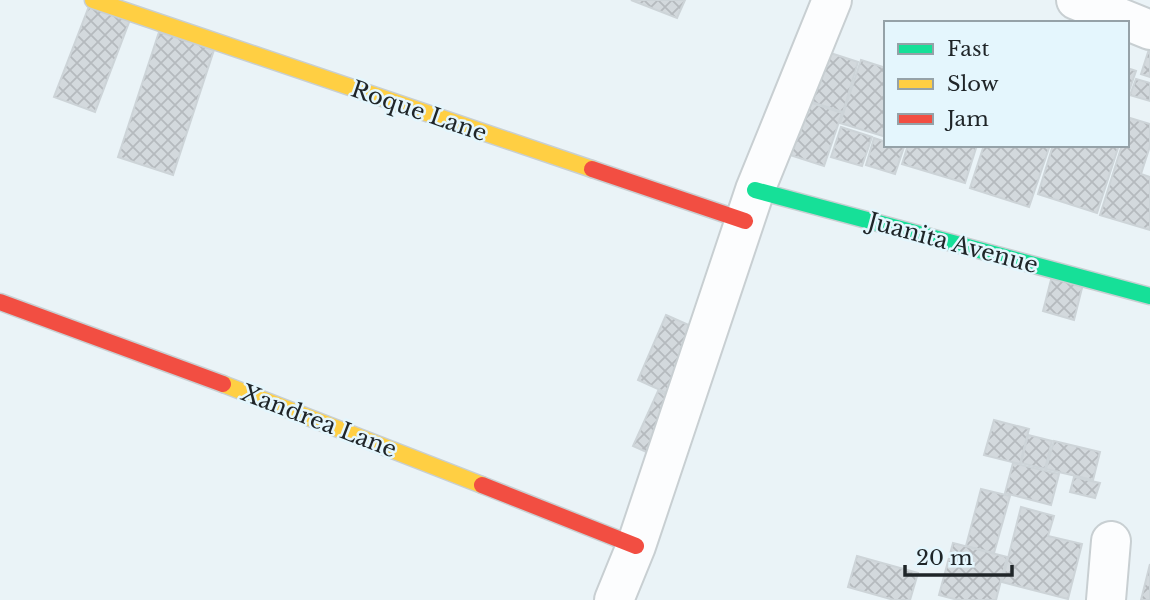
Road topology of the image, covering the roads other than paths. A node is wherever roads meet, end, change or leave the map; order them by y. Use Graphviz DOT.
graph roads {
  1 [pos="93,0"];
  2 [pos="832,0"];
  3 [pos="1076,0"];
  4 [pos="1128,21"];
  5 [pos="1129,21"];
  6 [pos="1150,30"];
  7 [pos="750,205"];
  8 [pos="1150,296"];
  9 [pos="0,302"];
  10 [pos="1111,541"];
  11 [pos="636,546"];
  12 [pos="614,600"];
  13 [pos="1106,600"];
  1 -- 7 [label="street, Roque Lane"];
  2 -- 7 [label="street"];
  3 -- 4 [label="street"];
  5 -- 6 [label="street"];
  7 -- 8 [label="street, Juanita Avenue"];
  7 -- 11 [label="street"];
  9 -- 11 [label="street, Xandrea Lane"];
  10 -- 13 [label="street"];
  11 -- 12 [label="street"];
}
